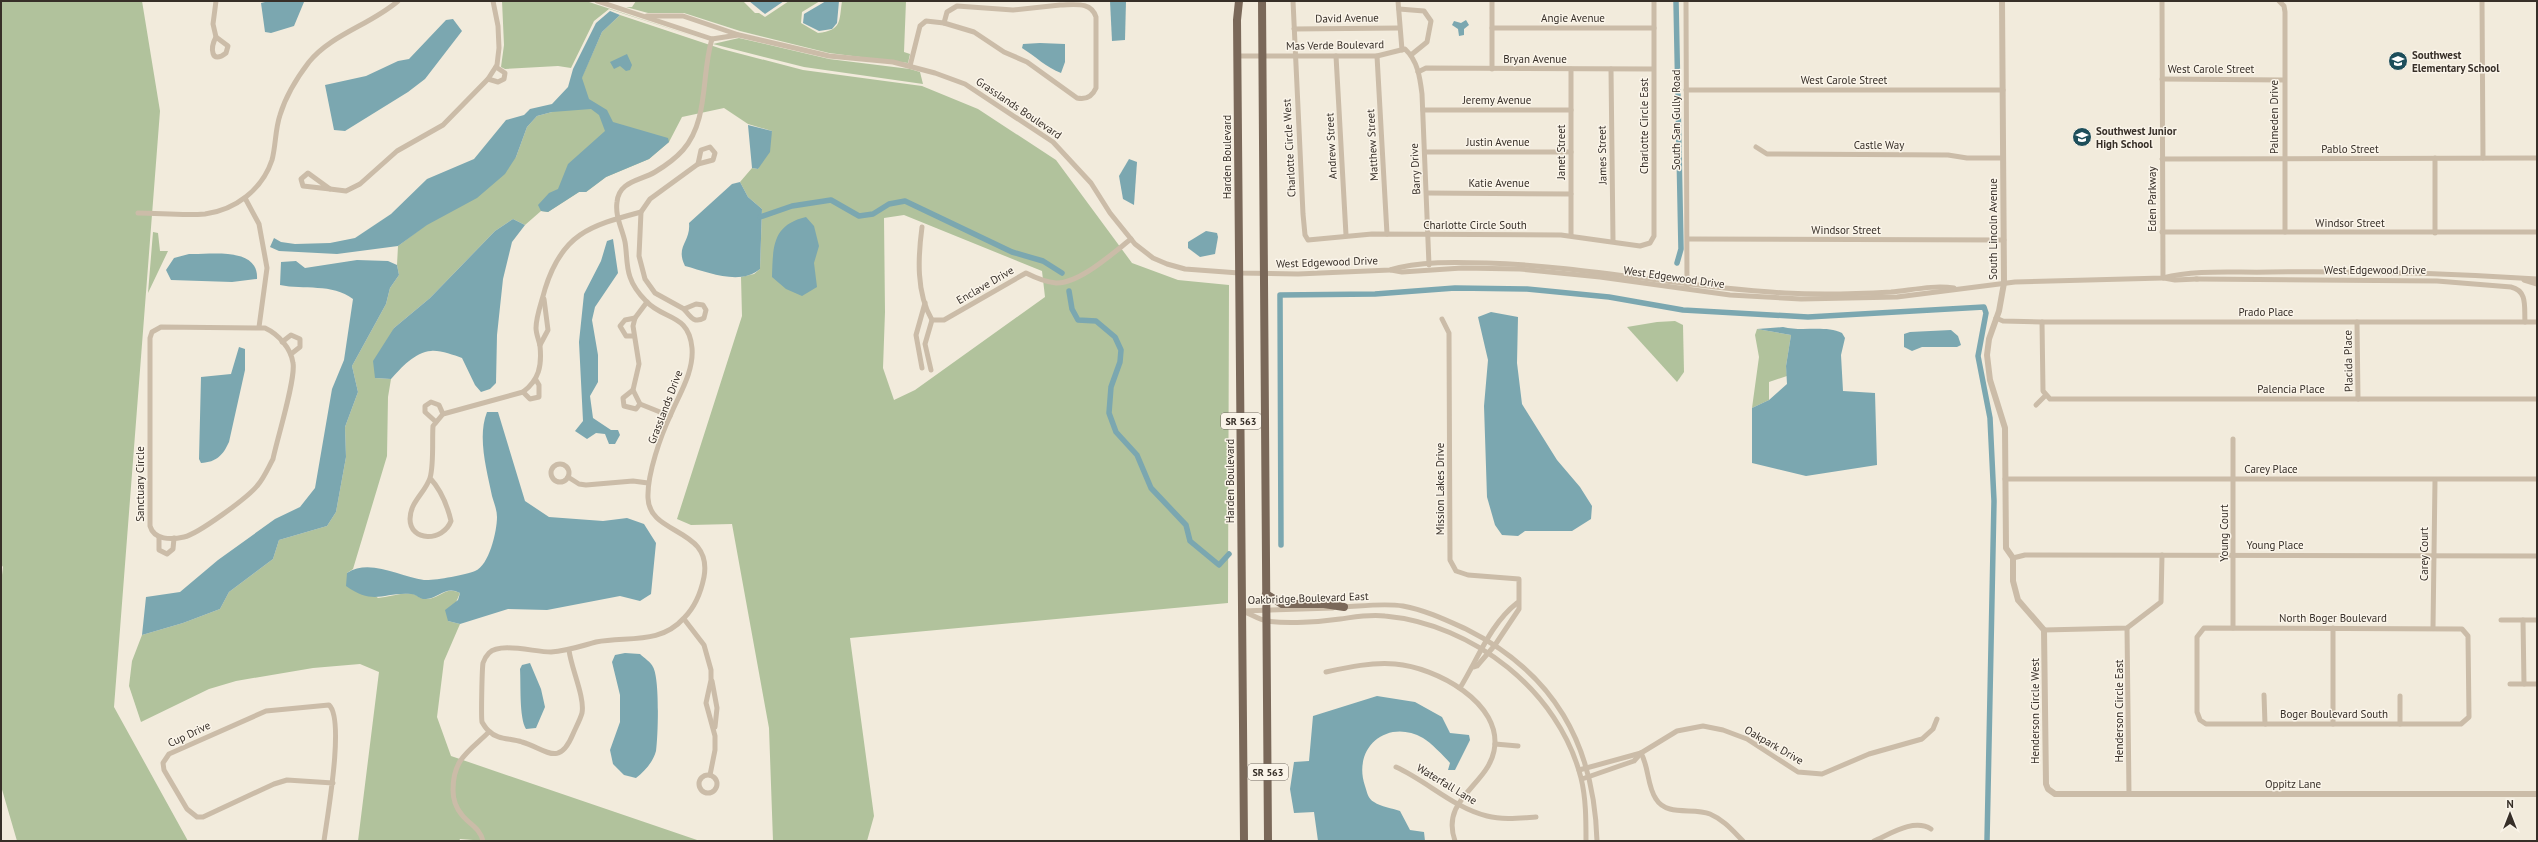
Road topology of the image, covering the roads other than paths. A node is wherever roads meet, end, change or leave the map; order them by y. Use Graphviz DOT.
graph roads {
  1 [pos="216,1"];
  2 [pos="398,1"];
  3 [pos="493,1"];
  4 [pos="597,1"];
  5 [pos="1239,1"];
  6 [pos="1262,1"];
  7 [pos="1293,1"];
  8 [pos="1398,1"];
  9 [pos="1492,1"];
  10 [pos="1654,1"];
  11 [pos="1686,1"];
  12 [pos="2002,1"];
  13 [pos="2162,1"];
  14 [pos="2482,1"];
  15 [pos="2280,2"];
  16 [pos="1399,9"];
  17 [pos="647,16"];
  18 [pos="944,23"];
  19 [pos="1399,28"];
  20 [pos="1492,28"];
  21 [pos="1654,28"];
  22 [pos="1294,29"];
  23 [pos="739,34"];
  24 [pos="216,37"];
  25 [pos="712,39"];
  26 [pos="1402,50"];
  27 [pos="1411,55"];
  28 [pos="1237,56"];
  29 [pos="1262,56"];
  30 [pos="1295,56"];
  31 [pos="1336,56"];
  32 [pos="1377,56"];
  33 [pos="910,66"];
  34 [pos="496,68"];
  35 [pos="1492,68"];
  36 [pos="1571,69"];
  37 [pos="1611,69"];
  38 [pos="1653,69"];
  39 [pos="1418,72"];
  40 [pos="488,79"];
  41 [pos="2162,79"];
  42 [pos="2284,80"];
  43 [pos="1686,90"];
  44 [pos="2003,90"];
  45 [pos="1422,110"];
  46 [pos="1571,110"];
  47 [pos="1756,147"];
  48 [pos="1425,152"];
  49 [pos="1571,152"];
  50 [pos="2003,158"];
  51 [pos="2285,158"];
  52 [pos="2434,158"];
  53 [pos="2483,158"];
  54 [pos="2537,158"];
  55 [pos="2162,159"];
  56 [pos="698,164"];
  57 [pos="330,189"];
  58 [pos="1427,193"];
  59 [pos="1571,194"];
  60 [pos="245,198"];
  61 [pos="641,212"];
  62 [pos="138,213"];
  63 [pos="618,218"];
  64 [pos="922,227"];
  65 [pos="2162,232"];
  66 [pos="2285,232"];
  67 [pos="2435,232"];
  68 [pos="2537,232"];
  69 [pos="1387,234"];
  70 [pos="1428,234"];
  71 [pos="1346,235"];
  72 [pos="1571,235"];
  73 [pos="1306,238"];
  74 [pos="1131,239"];
  75 [pos="1688,240"];
  76 [pos="2004,240"];
  77 [pos="1613,241"];
  78 [pos="1644,245"];
  79 [pos="1429,265"];
  80 [pos="1390,270"];
  81 [pos="2254,272"];
  82 [pos="1239,273"];
  83 [pos="1264,274"];
  84 [pos="2163,278"];
  85 [pos="2196,279"];
  86 [pos="2521,279"];
  87 [pos="2537,279"];
  88 [pos="2004,283"];
  89 [pos="2537,284"];
  90 [pos="1687,287"];
  91 [pos="544,295"];
  92 [pos="647,302"];
  93 [pos="924,303"];
  94 [pos="684,309"];
  95 [pos="635,318"];
  96 [pos="1996,318"];
  97 [pos="1442,319"];
  98 [pos="932,320"];
  99 [pos="2042,322"];
  100 [pos="2357,322"];
  101 [pos="2525,322"];
  102 [pos="2537,322"];
  103 [pos="259,327"];
  104 [pos="634,336"];
  105 [pos="282,342"];
  106 [pos="540,345"];
  107 [pos="291,354"];
  108 [pos="922,368"];
  109 [pos="931,370"];
  110 [pos="536,380"];
  111 [pos="633,390"];
  112 [pos="523,392"];
  113 [pos="2045,396"];
  114 [pos="2358,399"];
  115 [pos="2537,399"];
  116 [pos="640,404"];
  117 [pos="2036,405"];
  118 [pos="443,414"];
  119 [pos="670,416"];
  120 [pos="436,422"];
  121 [pos="2233,439"];
  122 [pos="568,477"];
  123 [pos="430,478"];
  124 [pos="2005,479"];
  125 [pos="2234,479"];
  126 [pos="2537,479"];
  127 [pos="2435,480"];
  128 [pos="648,483"];
  129 [pos="159,537"];
  130 [pos="174,538"];
  131 [pos="2162,555"];
  132 [pos="2234,555"];
  133 [pos="2434,556"];
  134 [pos="2537,556"];
  135 [pos="2013,558"];
  136 [pos="1266,594"];
  137 [pos="1517,603"];
  138 [pos="1344,607"];
  139 [pos="1242,611"];
  140 [pos="1266,611"];
  141 [pos="684,618"];
  142 [pos="2501,620"];
  143 [pos="2523,620"];
  144 [pos="2537,620"];
  145 [pos="1266,621"];
  146 [pos="1499,622"];
  147 [pos="1507,627"];
  148 [pos="2127,628"];
  149 [pos="2233,628"];
  150 [pos="2333,628"];
  151 [pos="2433,628"];
  152 [pos="2044,630"];
  153 [pos="1488,640"];
  154 [pos="1495,645"];
  155 [pos="1482,647"];
  156 [pos="569,650"];
  157 [pos="1489,652"];
  158 [pos="1474,667"];
  159 [pos="1326,672"];
  160 [pos="711,680"];
  161 [pos="2510,684"];
  162 [pos="2524,684"];
  163 [pos="2537,684"];
  164 [pos="1460,688"];
  165 [pos="2264,695"];
  166 [pos="2400,696"];
  167 [pos="1937,719"];
  168 [pos="2200,720"];
  169 [pos="2467,720"];
  170 [pos="2265,724"];
  171 [pos="2333,724"];
  172 [pos="2400,724"];
  173 [pos="714,728"];
  174 [pos="489,732"];
  175 [pos="1495,744"];
  176 [pos="1518,746"];
  177 [pos="1641,753"];
  178 [pos="1615,759"];
  179 [pos="1396,767"];
  180 [pos="1619,767"];
  181 [pos="1588,768"];
  182 [pos="1579,770"];
  183 [pos="710,775"];
  184 [pos="1590,777"];
  185 [pos="1582,779"];
  186 [pos="333,784"];
  187 [pos="2049,790"];
  188 [pos="2129,794"];
  189 [pos="2537,794"];
  190 [pos="1459,803"];
  191 [pos="1536,817"];
  192 [pos="1931,829"];
  193 [pos="324,841"];
  194 [pos="483,841"];
  195 [pos="1244,841"];
  196 [pos="1268,841"];
  197 [pos="1455,841"];
  198 [pos="1586,841"];
  199 [pos="1597,841"];
  200 [pos="1743,841"];
  201 [pos="1874,841"];
  1 -- 24 [label="street"];
  2 -- 60 [label="street"];
  3 -- 34 [label="street"];
  4 -- 17 [label="street, Grasslands Boulevard"];
  5 -- 28 [label="main road, Harden Boulevard / SR 563"];
  6 -- 29 [label="main road, SR 563"];
  7 -- 22 [label="street, Charlotte Circle West"];
  8 -- 16 [label="street"];
  9 -- 20 [label="street"];
  10 -- 21 [label="street, Charlotte Circle East"];
  11 -- 43 [label="street, South San Gully Road"];
  12 -- 44 [label="street, South Lincoln Avenue"];
  13 -- 41 [label="street, Eden Parkway"];
  14 -- 53 [label="street"];
  15 -- 42 [label="street, Palmeden Drive"];
  16 -- 19 [label="street"];
  16 -- 27 [label="street"];
  17 -- 23 [label="street, Grasslands Boulevard"];
  17 -- 25 [label="street, Grasslands Boulevard"];
  18 -- 18 [label="street"];
  18 -- 33 [label="street"];
  19 -- 22 [label="street, David Avenue"];
  19 -- 26 [label="street"];
  20 -- 21 [label="street, Angie Avenue"];
  20 -- 35 [label="street"];
  21 -- 38 [label="street, Charlotte Circle East"];
  22 -- 30 [label="street, Charlotte Circle West"];
  23 -- 25 [label="street, Grasslands Boulevard"];
  23 -- 33 [label="street, Grasslands Boulevard"];
  25 -- 63 [label="street, Grasslands Drive"];
  26 -- 27 [label="street"];
  26 -- 32 [label="street, Mas Verde Boulevard"];
  27 -- 39 [label="street"];
  28 -- 29 [label="street, Mas Verde Boulevard"];
  28 -- 82 [label="main road, Harden Boulevard / SR 563"];
  29 -- 30 [label="street, Mas Verde Boulevard"];
  29 -- 83 [label="main road, SR 563"];
  30 -- 31 [label="street, Mas Verde Boulevard"];
  30 -- 73 [label="street, Charlotte Circle West"];
  31 -- 32 [label="street, Mas Verde Boulevard"];
  31 -- 71 [label="street, Andrew Street"];
  32 -- 69 [label="street, Matthew Street"];
  33 -- 74 [label="street, Grasslands Boulevard"];
  34 -- 40 [label="street"];
  34 -- 40 [label="street"];
  35 -- 36 [label="street, Bryan Avenue"];
  35 -- 39 [label="street, Bryan Avenue"];
  36 -- 37 [label="street, Bryan Avenue"];
  36 -- 46 [label="street, Janet Street"];
  37 -- 38 [label="street, Bryan Avenue"];
  37 -- 77 [label="street, James Street"];
  38 -- 78 [label="street, Charlotte Circle East"];
  39 -- 45 [label="street, Barry Drive"];
  40 -- 57 [label="street"];
  41 -- 42 [label="street, West Carole Street"];
  41 -- 55 [label="street, Eden Parkway"];
  42 -- 51 [label="street, Palmeden Drive"];
  43 -- 44 [label="street, West Carole Street"];
  43 -- 75 [label="street, South San Gully Road"];
  44 -- 50 [label="street, South Lincoln Avenue"];
  45 -- 46 [label="street, Jeremy Avenue"];
  45 -- 48 [label="street, Barry Drive"];
  46 -- 49 [label="street, Janet Street"];
  47 -- 50 [label="street, Castle Way"];
  48 -- 49 [label="street, Justin Avenue"];
  48 -- 58 [label="street, Barry Drive"];
  49 -- 59 [label="street, Janet Street"];
  50 -- 76 [label="street, South Lincoln Avenue"];
  51 -- 52 [label="street, Pablo Street"];
  51 -- 55 [label="street, Pablo Street"];
  51 -- 66 [label="street, Palmeden Drive"];
  52 -- 53 [label="street, Pablo Street"];
  52 -- 67 [label="street"];
  53 -- 54 [label="street, Pablo Street"];
  55 -- 65 [label="street, Eden Parkway"];
  56 -- 61 [label="street"];
  57 -- 57 [label="street"];
  58 -- 59 [label="street, Katie Avenue"];
  58 -- 70 [label="street, Barry Drive"];
  59 -- 72 [label="street, Janet Street"];
  60 -- 62 [label="street"];
  60 -- 103 [label="street"];
  61 -- 63 [label="street"];
  61 -- 94 [label="street"];
  63 -- 91 [label="street"];
  63 -- 92 [label="street, Grasslands Drive"];
  64 -- 93 [label="street"];
  65 -- 66 [label="street, Windsor Street"];
  65 -- 84 [label="street, Eden Parkway"];
  66 -- 67 [label="street, Windsor Street"];
  67 -- 68 [label="street, Windsor Street"];
  69 -- 70 [label="street, Charlotte Circle South"];
  69 -- 71 [label="street, Charlotte Circle South"];
  70 -- 72 [label="street, Charlotte Circle South"];
  70 -- 79 [label="street, Barry Drive"];
  71 -- 73 [label="street, Charlotte Circle South"];
  72 -- 77 [label="street, Charlotte Circle South"];
  74 -- 82 [label="street, Grasslands Boulevard"];
  74 -- 98 [label="street, Enclave Drive"];
  75 -- 76 [label="street, Windsor Street"];
  75 -- 90 [label="street, South San Gully Road"];
  76 -- 88 [label="street, South Lincoln Avenue"];
  77 -- 78 [label="street, Charlotte Circle South"];
  79 -- 80 [label="street, West Edgewood Drive"];
  79 -- 90 [label="street, West Edgewood Drive"];
  80 -- 83 [label="street, West Edgewood Drive"];
  80 -- 90 [label="street, West Edgewood Drive"];
  81 -- 84 [label="street, West Edgewood Drive"];
  81 -- 85 [label="street, West Edgewood Drive"];
  81 -- 86 [label="street, West Edgewood Drive"];
  82 -- 83 [label="street, Grasslands Boulevard"];
  82 -- 139 [label="main road, Harden Boulevard / SR 563"];
  83 -- 136 [label="main road, SR 563"];
  84 -- 85 [label="street, West Edgewood Drive"];
  84 -- 88 [label="street, West Edgewood Drive"];
  85 -- 101 [label="street, West Edgewood Drive"];
  86 -- 87 [label="street, West Edgewood Drive"];
  86 -- 89 [label="street, West Edgewood Drive"];
  88 -- 90 [label="street, West Edgewood Drive"];
  88 -- 96 [label="street, South Lincoln Avenue"];
  91 -- 106 [label="street"];
  91 -- 106 [label="street"];
  92 -- 95 [label="street"];
  92 -- 119 [label="street, Grasslands Drive"];
  93 -- 98 [label="street"];
  93 -- 108 [label="street"];
  95 -- 104 [label="street"];
  95 -- 104 [label="street"];
  96 -- 99 [label="street, Prado Place"];
  96 -- 124 [label="street, South Lincoln Avenue"];
  97 -- 137 [label="street, Mission Lakes Drive"];
  98 -- 109 [label="street"];
  99 -- 100 [label="street, Prado Place"];
  99 -- 113 [label="street"];
  100 -- 101 [label="street, Prado Place"];
  100 -- 114 [label="street, Placida Place"];
  101 -- 102 [label="street, Prado Place"];
  103 -- 105 [label="street, Sanctuary Circle"];
  103 -- 129 [label="street, Sanctuary Circle"];
  104 -- 111 [label="street"];
  105 -- 107 [label="street, Sanctuary Circle"];
  105 -- 107 [label="street"];
  106 -- 110 [label="street"];
  107 -- 130 [label="street"];
  110 -- 112 [label="street"];
  110 -- 112 [label="street"];
  111 -- 116 [label="street"];
  111 -- 116 [label="street"];
  112 -- 118 [label="street"];
  113 -- 114 [label="street, Palencia Place"];
  113 -- 117 [label="street"];
  114 -- 115 [label="street, Palencia Place"];
  116 -- 119 [label="street"];
  118 -- 120 [label="street"];
  118 -- 120 [label="street"];
  119 -- 128 [label="street, Grasslands Drive"];
  120 -- 123 [label="street"];
  121 -- 125 [label="street, Young Court"];
  122 -- 128 [label="street"];
  123 -- 123 [label="street"];
  124 -- 125 [label="street, Carey Place"];
  124 -- 135 [label="street, South Lincoln Avenue"];
  125 -- 127 [label="street, Carey Place"];
  125 -- 132 [label="street, Young Court"];
  126 -- 127 [label="street, Carey Place"];
  127 -- 133 [label="street, Carey Court"];
  128 -- 141 [label="street, Grasslands Drive"];
  129 -- 130 [label="street"];
  129 -- 130 [label="street"];
  131 -- 132 [label="street, Young Place"];
  131 -- 135 [label="street, Young Place"];
  131 -- 148 [label="street"];
  132 -- 133 [label="street, Young Place"];
  132 -- 149 [label="street, Young Court"];
  133 -- 134 [label="street, Young Place"];
  133 -- 151 [label="street, Carey Court"];
  135 -- 152 [label="street, South Lincoln Avenue"];
  136 -- 138 [label="main road"];
  136 -- 140 [label="main road, SR 563"];
  137 -- 146 [label="street, Mission Lakes Drive"];
  137 -- 147 [label="street, Mission Lakes Drive"];
  138 -- 140 [label="street, Oakbridge Boulevard East"];
  138 -- 153 [label="street, Oakbridge Boulevard East"];
  139 -- 140 [label="street, Oakbridge Boulevard East"];
  139 -- 145 [label="street, Oakbridge Boulevard East"];
  139 -- 195 [label="main road, Harden Boulevard / SR 563"];
  140 -- 145 [label="main road, SR 563"];
  141 -- 156 [label="street, Grasslands Drive"];
  141 -- 160 [label="street"];
  142 -- 143 [label="street"];
  143 -- 144 [label="street"];
  143 -- 162 [label="street"];
  145 -- 155 [label="street, Oakbridge Boulevard East"];
  145 -- 196 [label="main road, SR 563"];
  146 -- 147 [label="street"];
  146 -- 153 [label="street, Mission Lakes Drive"];
  147 -- 154 [label="street, Mission Lakes Drive"];
  148 -- 152 [label="street"];
  148 -- 188 [label="street, Henderson Circle East"];
  149 -- 150 [label="street, North Boger Boulevard"];
  149 -- 168 [label="street, North Boger Boulevard"];
  150 -- 151 [label="street, North Boger Boulevard"];
  150 -- 171 [label="street"];
  151 -- 169 [label="street, North Boger Boulevard"];
  152 -- 187 [label="street, Henderson Circle West"];
  153 -- 154 [label="street, Oakbridge Boulevard East"];
  153 -- 155 [label="street, Mission Lakes Drive"];
  154 -- 157 [label="street, Mission Lakes Drive"];
  154 -- 181 [label="street, Oakbridge Boulevard East"];
  155 -- 157 [label="street, Oakbridge Boulevard East"];
  155 -- 158 [label="street, Mission Lakes Drive"];
  156 -- 174 [label="street, Grasslands Drive"];
  156 -- 174 [label="street"];
  157 -- 158 [label="street, Mission Lakes Drive"];
  157 -- 182 [label="street, Oakbridge Boulevard East"];
  158 -- 164 [label="street, Mission Lakes Drive"];
  159 -- 164 [label="street"];
  160 -- 173 [label="street"];
  160 -- 173 [label="street"];
  161 -- 162 [label="street"];
  162 -- 163 [label="street"];
  164 -- 175 [label="street"];
  165 -- 170 [label="street"];
  166 -- 172 [label="street"];
  167 -- 177 [label="street, Oakpark Drive"];
  168 -- 170 [label="street, Boger Boulevard South"];
  169 -- 172 [label="street, Boger Boulevard South"];
  170 -- 171 [label="street, Boger Boulevard South"];
  171 -- 172 [label="street, Boger Boulevard South"];
  173 -- 183 [label="street"];
  174 -- 194 [label="street"];
  175 -- 176 [label="street"];
  175 -- 190 [label="street"];
  177 -- 178 [label="street, Oakpark Drive"];
  177 -- 180 [label="street, Oakpark Drive"];
  177 -- 200 [label="street"];
  178 -- 180 [label="street"];
  178 -- 181 [label="street, Oakpark Drive"];
  179 -- 190 [label="street, Waterfall Lane"];
  180 -- 184 [label="street, Oakpark Drive"];
  181 -- 182 [label="street, Oakpark Drive"];
  181 -- 184 [label="street, Oakbridge Boulevard East"];
  182 -- 185 [label="street, Oakbridge Boulevard East"];
  184 -- 185 [label="street, Oakpark Drive"];
  184 -- 199 [label="street, Oakbridge Boulevard East"];
  185 -- 198 [label="street, Oakbridge Boulevard East"];
  186 -- 186 [label="street, Cup Drive"];
  186 -- 193 [label="street, Cup Drive"];
  187 -- 188 [label="street, Oppitz Lane"];
  188 -- 189 [label="street, Oppitz Lane"];
  190 -- 191 [label="street, Waterfall Lane"];
  190 -- 197 [label="street"];
  192 -- 201 [label="street"];
}
